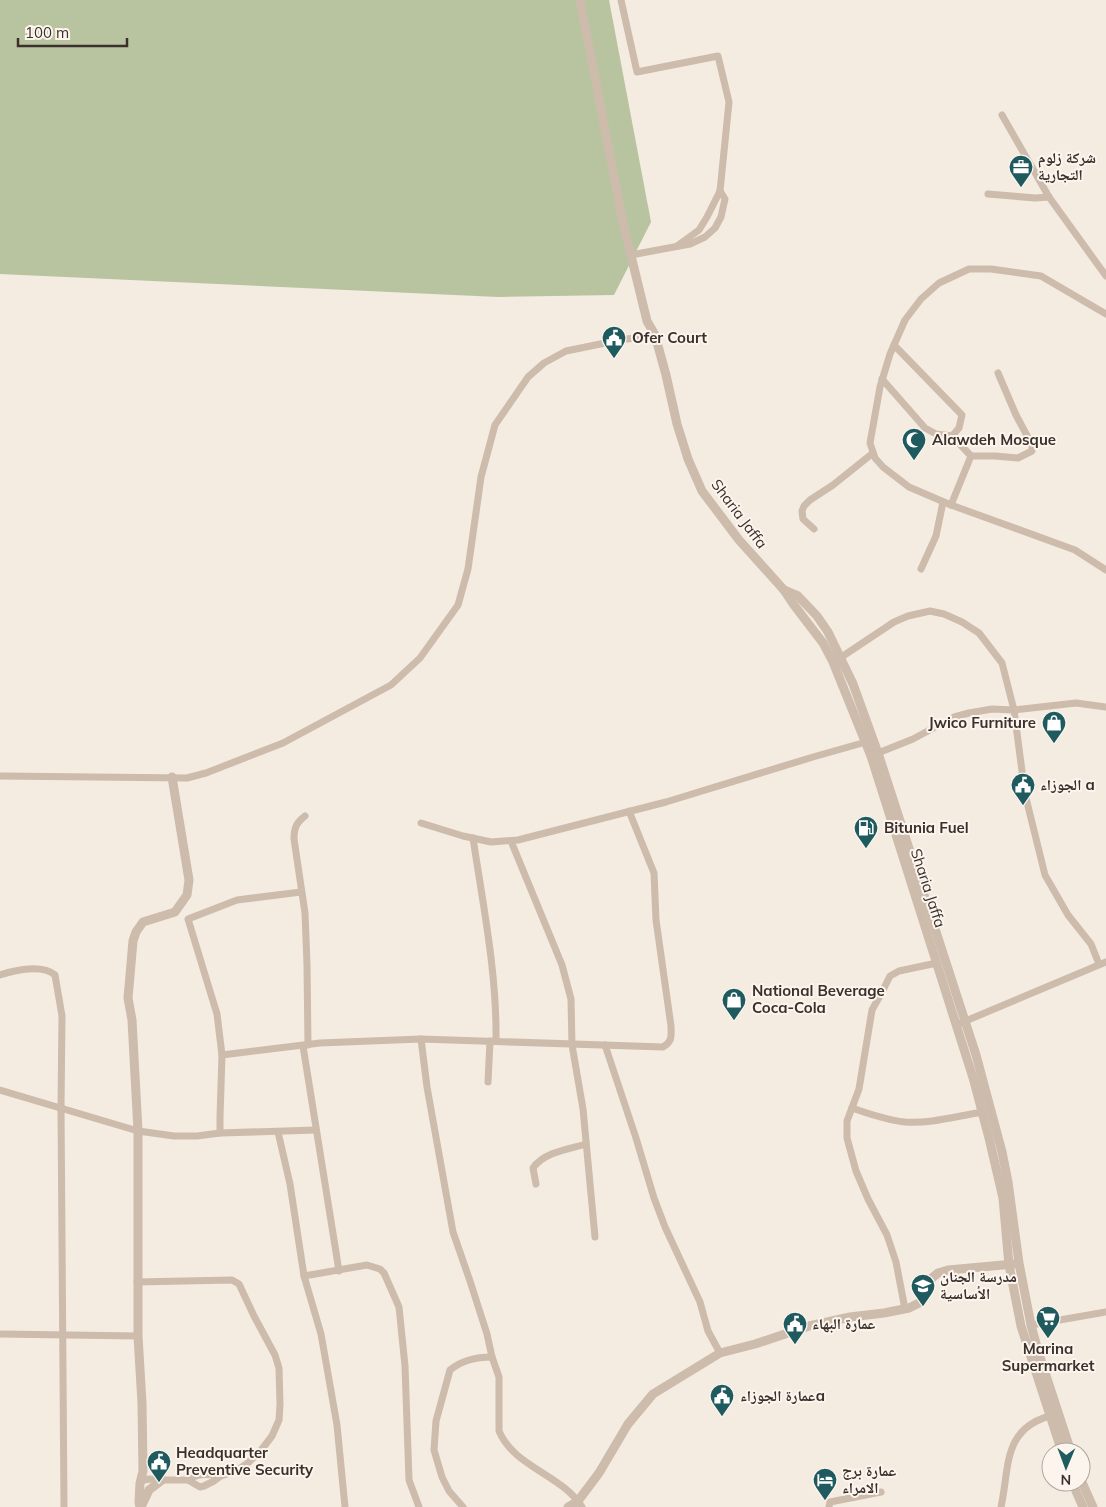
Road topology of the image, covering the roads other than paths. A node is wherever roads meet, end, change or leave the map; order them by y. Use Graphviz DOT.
graph roads {
  1 [pos="580,0"];
  2 [pos="621,0"];
  3 [pos="1002,114"];
  4 [pos="720,191"];
  5 [pos="988,194"];
  6 [pos="1049,197"];
  7 [pos="677,246"];
  8 [pos="631,256"];
  9 [pos="1106,276"];
  10 [pos="1106,314"];
  11 [pos="655,335"];
  12 [pos="894,345"];
  13 [pos="998,373"];
  14 [pos="882,379"];
  15 [pos="952,436"];
  16 [pos="872,453"];
  17 [pos="972,456"];
  18 [pos="943,502"];
  19 [pos="951,505"];
  20 [pos="814,529"];
  21 [pos="921,569"];
  22 [pos="1106,570"];
  23 [pos="837,660"];
  24 [pos="1106,707"];
  25 [pos="1014,710"];
  26 [pos="866,742"];
  27 [pos="878,753"];
  28 [pos="0,776"];
  29 [pos="172,777"];
  30 [pos="629,812"];
  31 [pos="306,816"];
  32 [pos="421,823"];
  33 [pos="473,838"];
  34 [pos="511,841"];
  35 [pos="301,892"];
  36 [pos="937,963"];
  37 [pos="1102,963"];
  38 [pos="0,975"];
  39 [pos="966,1021"];
  40 [pos="956,1025"];
  41 [pos="421,1039"];
  42 [pos="493,1041"];
  43 [pos="572,1045"];
  44 [pos="305,1046"];
  45 [pos="605,1046"];
  46 [pos="222,1055"];
  47 [pos="488,1082"];
  48 [pos="0,1090"];
  49 [pos="61,1108"];
  50 [pos="852,1108"];
  51 [pos="983,1112"];
  52 [pos="316,1130"];
  53 [pos="138,1131"];
  54 [pos="278,1132"];
  55 [pos="220,1133"];
  56 [pos="586,1144"];
  57 [pos="536,1184"];
  58 [pos="596,1237"];
  59 [pos="1019,1263"];
  60 [pos="1009,1264"];
  61 [pos="339,1271"];
  62 [pos="304,1276"];
  63 [pos="137,1282"];
  64 [pos="905,1309"];
  65 [pos="1106,1312"];
  66 [pos="1031,1325"];
  67 [pos="0,1334"];
  68 [pos="63,1335"];
  69 [pos="138,1336"];
  70 [pos="720,1353"];
  71 [pos="492,1357"];
  72 [pos="1058,1413"];
  73 [pos="1049,1416"];
  74 [pos="1058,1442"];
  75 [pos="1068,1442"];
  76 [pos="221,1476"];
  77 [pos="148,1479"];
  78 [pos="162,1480"];
  79 [pos="188,1480"];
  80 [pos="881,1492"];
  81 [pos="1076,1492"];
  82 [pos="1086,1492"];
  83 [pos="580,1504"];
  84 [pos="64,1507"];
  85 [pos="141,1507"];
  86 [pos="345,1507"];
  87 [pos="419,1507"];
  88 [pos="463,1507"];
  89 [pos="568,1507"];
  90 [pos="829,1507"];
  91 [pos="1001,1507"];
  92 [pos="1083,1507"];
  93 [pos="1092,1507"];
  1 -- 8 [label="street, Sharia Jaffa"];
  2 -- 4 [label="street"];
  3 -- 6 [label="street"];
  4 -- 7 [label="street"];
  4 -- 7 [label="street"];
  5 -- 6 [label="street"];
  6 -- 9 [label="street"];
  7 -- 8 [label="street"];
  8 -- 11 [label="street, Sharia Jaffa"];
  10 -- 12 [label="street"];
  11 -- 23 [label="street, Sharia Jaffa"];
  11 -- 29 [label="street"];
  12 -- 14 [label="street"];
  12 -- 15 [label="street"];
  13 -- 17 [label="street"];
  14 -- 15 [label="street"];
  14 -- 16 [label="street"];
  15 -- 17 [label="street"];
  16 -- 18 [label="street"];
  16 -- 20 [label="street"];
  17 -- 19 [label="street"];
  18 -- 19 [label="street"];
  18 -- 21 [label="street"];
  19 -- 22 [label="street"];
  23 -- 25 [label="street"];
  23 -- 26 [label="street, Sharia Jaffa"];
  23 -- 27 [label="street"];
  24 -- 25 [label="street"];
  25 -- 27 [label="street"];
  25 -- 37 [label="street"];
  26 -- 30 [label="street"];
  26 -- 36 [label="street, Sharia Jaffa"];
  27 -- 39 [label="street"];
  28 -- 29 [label="street"];
  29 -- 53 [label="street"];
  30 -- 34 [label="street"];
  30 -- 45 [label="street"];
  31 -- 35 [label="street"];
  32 -- 33 [label="street"];
  33 -- 34 [label="street"];
  33 -- 42 [label="street"];
  34 -- 43 [label="street"];
  35 -- 44 [label="street"];
  35 -- 46 [label="street"];
  36 -- 40 [label="street, Sharia Jaffa"];
  36 -- 50 [label="street"];
  37 -- 39 [label="street"];
  38 -- 49 [label="street"];
  39 -- 40 [label="street"];
  39 -- 59 [label="street"];
  40 -- 51 [label="street, Sharia Jaffa"];
  41 -- 42 [label="street"];
  41 -- 44 [label="street"];
  41 -- 71 [label="street"];
  42 -- 43 [label="street"];
  42 -- 47 [label="street"];
  43 -- 45 [label="street"];
  43 -- 56 [label="street"];
  44 -- 46 [label="street"];
  44 -- 52 [label="street"];
  45 -- 70 [label="street"];
  46 -- 55 [label="street"];
  48 -- 49 [label="street"];
  49 -- 53 [label="street"];
  49 -- 68 [label="street"];
  50 -- 51 [label="street"];
  50 -- 64 [label="street"];
  51 -- 60 [label="street, Sharia Jaffa"];
  52 -- 54 [label="street"];
  52 -- 61 [label="street"];
  53 -- 55 [label="street"];
  53 -- 63 [label="street"];
  54 -- 55 [label="street"];
  54 -- 62 [label="street"];
  56 -- 57 [label="street"];
  56 -- 58 [label="street"];
  59 -- 60 [label="street"];
  59 -- 66 [label="street"];
  60 -- 64 [label="street"];
  60 -- 73 [label="street, Sharia Jaffa"];
  61 -- 62 [label="street"];
  61 -- 87 [label="street"];
  62 -- 86 [label="street"];
  63 -- 69 [label="street"];
  63 -- 76 [label="street"];
  64 -- 70 [label="street"];
  65 -- 66 [label="street"];
  66 -- 72 [label="street"];
  67 -- 68 [label="street"];
  68 -- 69 [label="street"];
  68 -- 84 [label="street"];
  69 -- 77 [label="street"];
  70 -- 83 [label="street"];
  71 -- 83 [label="street"];
  71 -- 88 [label="street"];
  72 -- 73 [label="street"];
  72 -- 75 [label="street"];
  73 -- 74 [label="street, Sharia Jaffa"];
  73 -- 91 [label="street"];
  76 -- 79 [label="street"];
  76 -- 79 [label="street"];
  77 -- 78 [label="street"];
  77 -- 78 [label="street"];
  77 -- 85 [label="street"];
  77 -- 85 [label="street"];
  78 -- 79 [label="street"];
  80 -- 90 [label="street"];
  81 -- 92 [label="street"];
  82 -- 93 [label="street"];
  83 -- 89 [label="street"];
}
